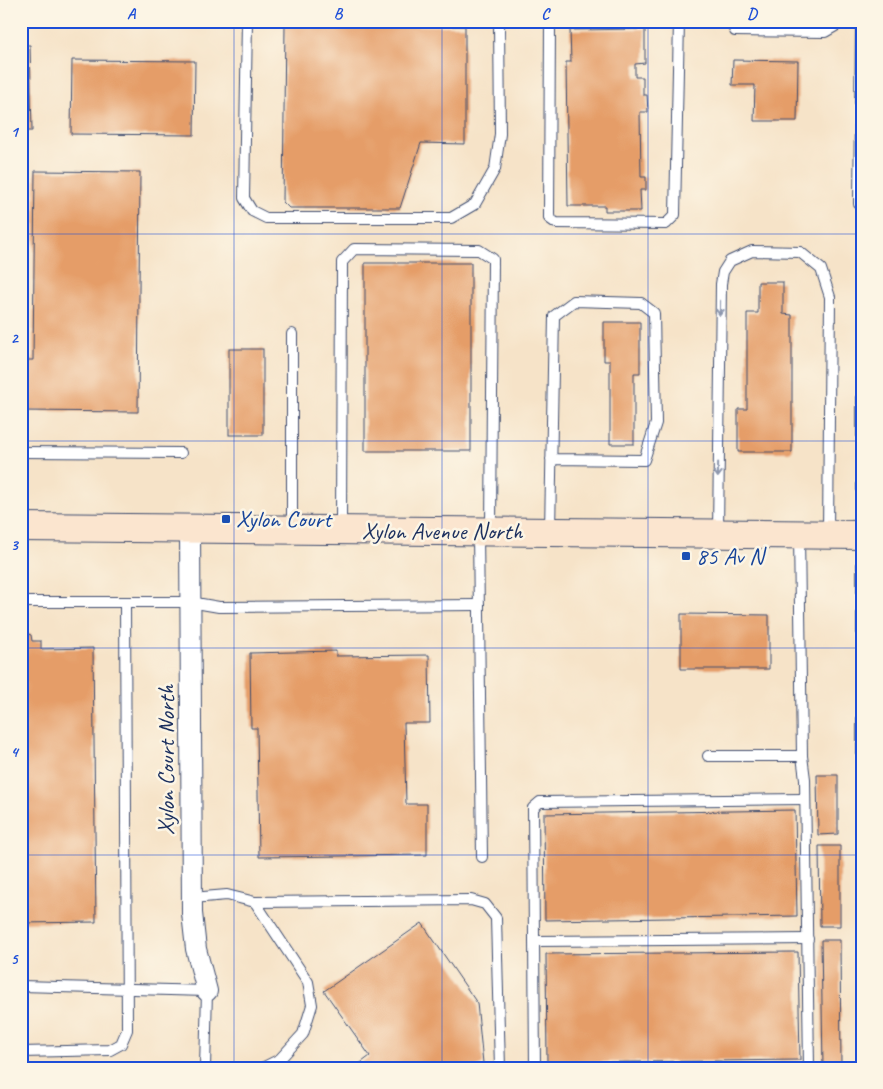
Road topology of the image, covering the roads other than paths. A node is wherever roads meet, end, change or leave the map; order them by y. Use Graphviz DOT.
graph roads {
  1 [pos="247,21"];
  2 [pos="499,21"];
  3 [pos="550,21"];
  4 [pos="679,21"];
  5 [pos="730,21"];
  6 [pos="844,21"];
  7 [pos="861,21"];
  8 [pos="862,206"];
  9 [pos="292,334"];
  10 [pos="862,356"];
  11 [pos="21,452"];
  12 [pos="181,453"];
  13 [pos="861,458"];
  14 [pos="551,459"];
  15 [pos="21,527"];
  16 [pos="190,528"];
  17 [pos="292,530"];
  18 [pos="341,530"];
  19 [pos="485,531"];
  20 [pos="550,531"];
  21 [pos="718,533"];
  22 [pos="799,534"];
  23 [pos="828,535"];
  24 [pos="861,535"];
  25 [pos="21,602"];
  26 [pos="125,602"];
  27 [pos="190,602"];
  28 [pos="479,605"];
  29 [pos="861,616"];
  30 [pos="708,756"];
  31 [pos="802,756"];
  32 [pos="805,798"];
  33 [pos="861,804"];
  34 [pos="862,851"];
  35 [pos="482,856"];
  36 [pos="192,898"];
  37 [pos="255,902"];
  38 [pos="808,939"];
  39 [pos="534,941"];
  40 [pos="21,986"];
  41 [pos="128,988"];
  42 [pos="207,990"];
  43 [pos="21,1052"];
  44 [pos="205,1068"];
  45 [pos="262,1068"];
  46 [pos="500,1068"];
  47 [pos="536,1068"];
  48 [pos="809,1068"];
  1 -- 2 [label="lane"];
  3 -- 4 [label="lane"];
  5 -- 6 [label="lane"];
  7 -- 8 [label="lane"];
  9 -- 17 [label="lane"];
  10 -- 13 [label="lane"];
  11 -- 12 [label="lane"];
  13 -- 24 [label="lane"];
  14 -- 14 [label="lane"];
  14 -- 20 [label="lane"];
  15 -- 16 [label="street, Xylon Avenue North"];
  16 -- 17 [label="street, Xylon Avenue North"];
  16 -- 27 [label="street, Xylon Court North"];
  17 -- 18 [label="street, Xylon Avenue North"];
  18 -- 19 [label="street, Xylon Avenue North"];
  18 -- 19 [label="lane"];
  19 -- 20 [label="street, Xylon Avenue North"];
  19 -- 28 [label="lane"];
  20 -- 21 [label="street, Xylon Avenue North"];
  21 -- 22 [label="street, Xylon Avenue North"];
  23 -- 21 [label="lane, one-way"];
  22 -- 23 [label="street, Xylon Avenue North"];
  22 -- 31 [label="lane"];
  23 -- 24 [label="street, Xylon Avenue North"];
  24 -- 29 [label="lane"];
  25 -- 26 [label="lane"];
  26 -- 27 [label="lane"];
  26 -- 41 [label="lane"];
  27 -- 28 [label="lane"];
  27 -- 36 [label="street, Xylon Court North"];
  28 -- 35 [label="lane"];
  29 -- 33 [label="lane"];
  30 -- 31 [label="lane"];
  31 -- 32 [label="lane"];
  32 -- 38 [label="lane"];
  32 -- 39 [label="lane"];
  33 -- 34 [label="lane"];
  36 -- 37 [label="lane"];
  36 -- 42 [label="street, Xylon Court North"];
  37 -- 45 [label="lane"];
  37 -- 46 [label="lane"];
  38 -- 39 [label="lane"];
  38 -- 48 [label="lane"];
  39 -- 47 [label="lane"];
  40 -- 41 [label="lane"];
  41 -- 42 [label="lane"];
  41 -- 43 [label="lane"];
  42 -- 44 [label="lane"];
}
